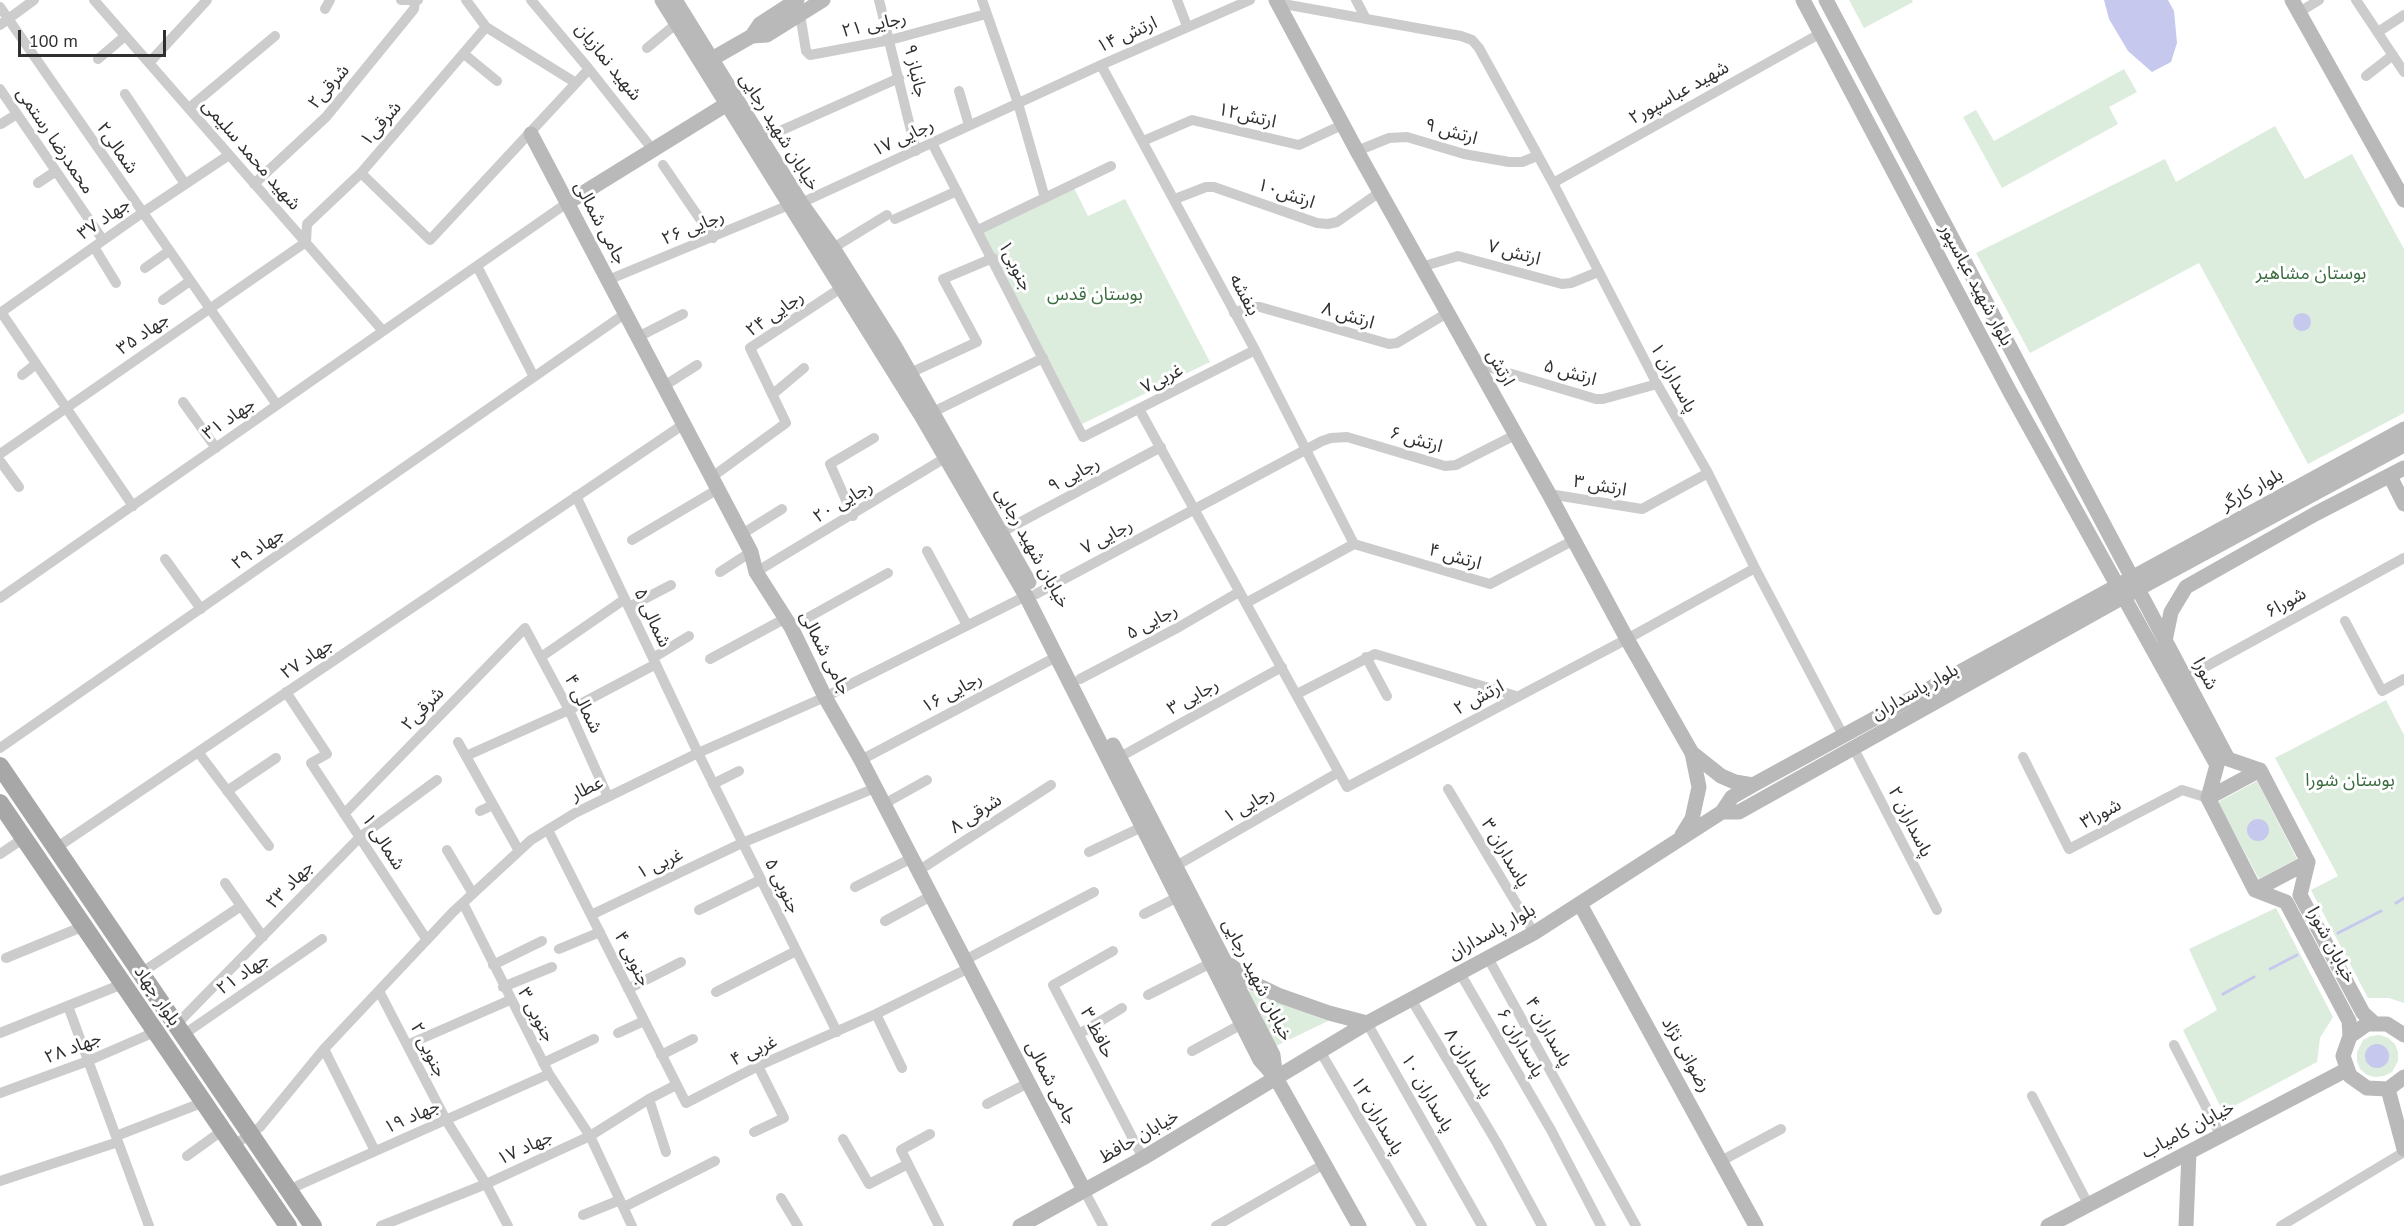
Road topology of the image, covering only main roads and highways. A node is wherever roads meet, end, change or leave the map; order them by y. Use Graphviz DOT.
graph roads {
  1 [pos="673,0"];
  2 [pos="823,0"];
  3 [pos="1803,0"];
  4 [pos="1826,0"];
  5 [pos="2292,0"];
  6 [pos="1277,2"];
  7 [pos="799,7"];
  8 [pos="706,62"];
  9 [pos="1862,69"];
  10 [pos="1845,78"];
  11 [pos="727,104"];
  12 [pos="531,134"];
  13 [pos="2404,200"];
  14 [pos="567,203"];
  15 [pos="795,204"];
  16 [pos="888,348"];
  17 [pos="2027,381"];
  18 [pos="2010,392"];
  19 [pos="2404,429"];
  20 [pos="2404,445"];
  21 [pos="2404,468"];
  22 [pos="2390,476"];
  23 [pos="2404,504"];
  24 [pos="2286,511"];
  25 [pos="2315,514"];
  26 [pos="2128,587"];
  27 [pos="1031,595"];
  28 [pos="2165,641"];
  29 [pos="1097,723"];
  30 [pos="1692,753"];
  31 [pos="2260,770"];
  32 [pos="3,778"];
  33 [pos="1753,785"];
  34 [pos="2208,798"];
  35 [pos="0,803"];
  36 [pos="1722,812"];
  37 [pos="1680,838"];
  38 [pos="2308,862"];
  39 [pos="2256,890"];
  40 [pos="1580,904"];
  41 [pos="1227,963"];
  42 [pos="1367,1023"];
  43 [pos="2374,1023"];
  44 [pos="2404,1035"];
  45 [pos="2350,1036"];
  46 [pos="2346,1070"];
  47 [pos="2404,1077"];
  48 [pos="1276,1078"];
  49 [pos="2388,1089"];
  50 [pos="2404,1150"];
  51 [pos="2189,1152"];
  52 [pos="1084,1190"];
  53 [pos="282,1224"];
  54 [pos="313,1226"];
  55 [pos="1020,1226"];
  56 [pos="1359,1226"];
  57 [pos="1756,1226"];
  58 [pos="2048,1226"];
  59 [pos="2186,1226"];
  1 -- 8 [label="main road"];
  1 -- 8 [label="main road"];
  2 -- 7 [label="main road"];
  3 -- 10 [label="main road, بلوار شهید عباسپور"];
  4 -- 9 [label="main road, بلوار شهید عباسپور"];
  5 -- 13 [label="main road"];
  6 -- 30 [label="main road, ارتش"];
  7 -- 8 [label="main road"];
  8 -- 11 [label="main road, خیابان شهید رجایی"];
  8 -- 15 [label="main road, خیابان شهید رجایی"];
  9 -- 10 [label="main road"];
  9 -- 17 [label="main road, بلوار شهید عباسپور"];
  10 -- 18 [label="main road, بلوار شهید عباسپور"];
  11 -- 14 [label="main road"];
  11 -- 15 [label="main road, خیابان شهید رجایی"];
  12 -- 14 [label="main road, جامی شمالی"];
  14 -- 52 [label="main road, جامی شمالی"];
  15 -- 16 [label="main road, خیابان شهید رجایی"];
  15 -- 16 [label="main road, خیابان شهید رجایی"];
  16 -- 27 [label="main road, خیابان شهید رجایی"];
  16 -- 27 [label="main road, خیابان شهید رجایی"];
  17 -- 18 [label="main road"];
  17 -- 26 [label="main road, بلوار شهید عباسپور"];
  18 -- 26 [label="main road, بلوار شهید عباسپور"];
  19 -- 26 [label="main road, بلوار کارگر"];
  20 -- 24 [label="main road, بلوار کارگر"];
  21 -- 22 [label="main road"];
  22 -- 23 [label="main road"];
  22 -- 25 [label="main road"];
  24 -- 25 [label="main road"];
  24 -- 26 [label="main road, بلوار کارگر"];
  25 -- 28 [label="main road"];
  26 -- 28 [label="main road, شورا"];
  26 -- 33 [label="main road, بلوار پاسداران"];
  26 -- 34 [label="main road, شورا"];
  26 -- 36 [label="main road, بلوار پاسداران"];
  27 -- 29 [label="main road, خیابان شهید رجایی"];
  27 -- 29 [label="main road, خیابان شهید رجایی"];
  28 -- 31 [label="main road, شورا"];
  29 -- 41 [label="main road, خیابان شهید رجایی"];
  29 -- 48 [label="main road, خیابان شهید رجایی"];
  30 -- 33 [label="main road"];
  30 -- 37 [label="main road"];
  31 -- 34 [label="main road"];
  31 -- 38 [label="main road"];
  32 -- 54 [label="main road, بلوار جهاد"];
  33 -- 36 [label="main road, بلوار پاسداران"];
  34 -- 39 [label="main road"];
  35 -- 53 [label="main road, بلوار جهاد"];
  36 -- 37 [label="main road, بلوار پاسداران"];
  37 -- 40 [label="main road, بلوار پاسداران"];
  38 -- 39 [label="main road"];
  38 -- 43 [label="main road, خیابان شورا"];
  39 -- 45 [label="main road, خیابان شورا"];
  40 -- 42 [label="main road, بلوار پاسداران"];
  40 -- 57 [label="main road, رضوانی نژاد"];
  41 -- 42 [label="main road"];
  41 -- 48 [label="main road, خیابان شهید رجایی"];
  42 -- 48 [label="main road, بلوار پاسداران"];
  43 -- 44 [label="main road"];
  43 -- 45 [label="main road"];
  45 -- 46 [label="main road"];
  46 -- 49 [label="main road"];
  46 -- 51 [label="main road, خیابان کامیاب"];
  47 -- 49 [label="main road"];
  48 -- 52 [label="main road, خیابان حافظ"];
  48 -- 56 [label="main road, خیابان شهید رجایی"];
  49 -- 50 [label="main road"];
  51 -- 58 [label="main road, خیابان کامیاب"];
  51 -- 59 [label="main road"];
  52 -- 55 [label="main road, خیابان حافظ"];
}
